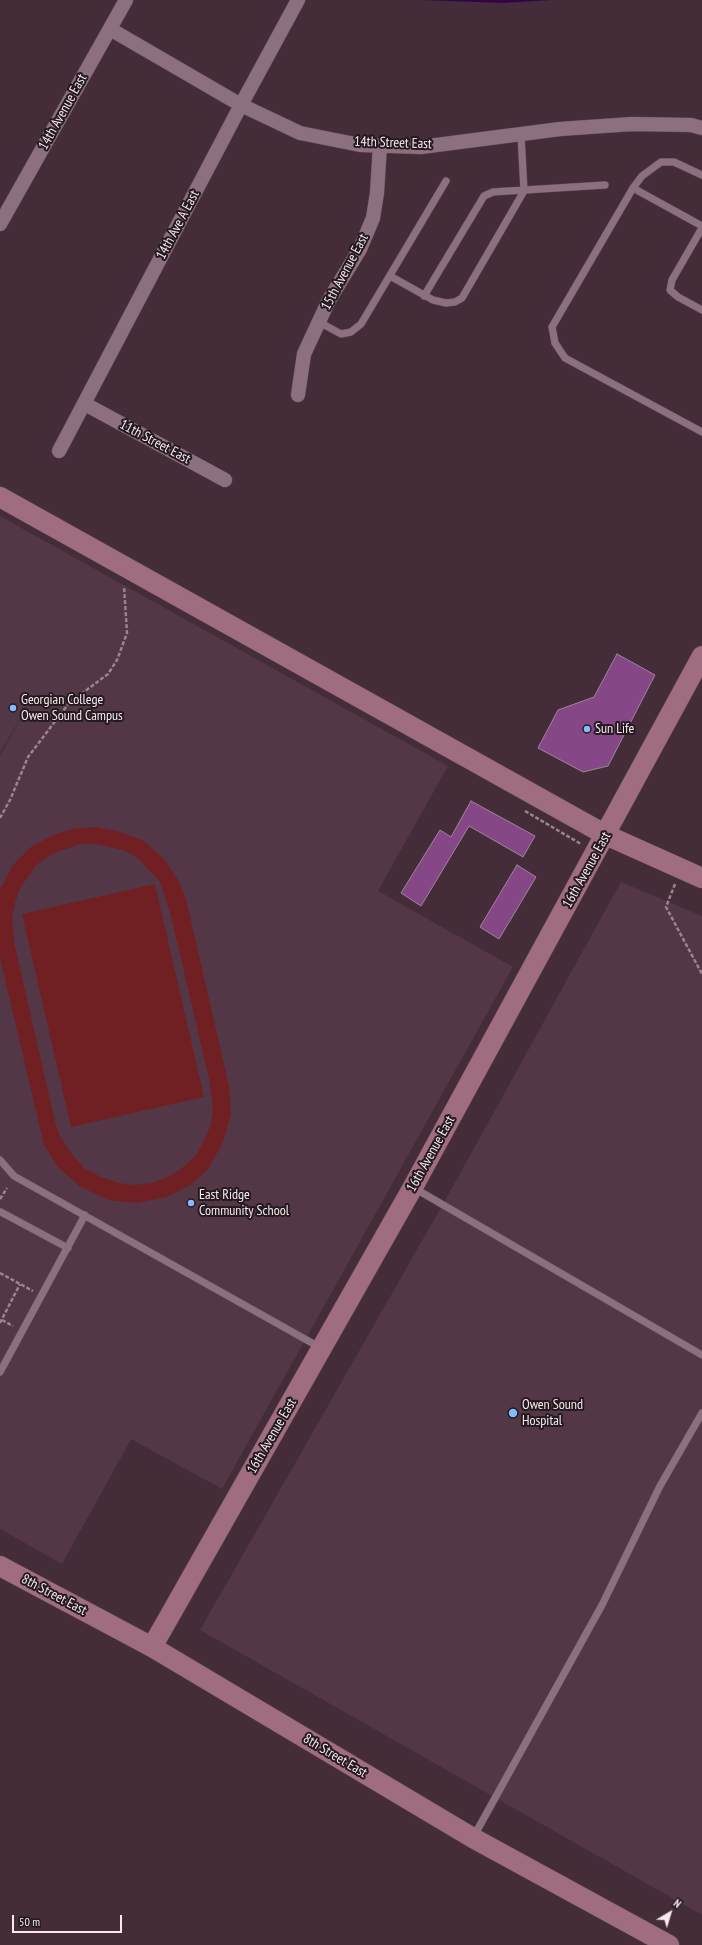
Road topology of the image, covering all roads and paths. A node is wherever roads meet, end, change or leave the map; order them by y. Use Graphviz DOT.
graph roads {
  1 [pos="126,0"];
  2 [pos="298,0"];
  3 [pos="110,29"];
  4 [pos="241,105"];
  5 [pos="702,128"];
  6 [pos="521,134"];
  7 [pos="380,145"];
  8 [pos="702,175"];
  9 [pos="446,181"];
  10 [pos="605,185"];
  11 [pos="633,188"];
  12 [pos="524,191"];
  13 [pos="0,224"];
  14 [pos="702,227"];
  15 [pos="390,276"];
  16 [pos="424,296"];
  17 [pos="702,310"];
  18 [pos="319,322"];
  19 [pos="298,395"];
  20 [pos="84,404"];
  21 [pos="702,432"];
  22 [pos="59,451"];
  23 [pos="226,480"];
  24 [pos="0,497"];
  25 [pos="124,585"];
  26 [pos="702,656"];
  27 [pos="0,818"];
  28 [pos="606,835"];
  29 [pos="681,869"];
  30 [pos="702,878"];
  31 [pos="702,974"];
  32 [pos="0,1160"];
  33 [pos="412,1187"];
  34 [pos="7,1188"];
  35 [pos="0,1199"];
  36 [pos="1,1212"];
  37 [pos="85,1215"];
  38 [pos="68,1248"];
  39 [pos="0,1273"];
  40 [pos="20,1284"];
  41 [pos="42,1296"];
  42 [pos="0,1323"];
  43 [pos="322,1348"];
  44 [pos="702,1355"];
  45 [pos="0,1372"];
  46 [pos="702,1412"];
  47 [pos="0,1566"];
  48 [pos="152,1647"];
  49 [pos="473,1838"];
  50 [pos="669,1945"];
  1 -- 3 [label="street, 14th Avenue East"];
  2 -- 4 [label="street, 14th Ave A East"];
  3 -- 4 [label="street, 14th Street East"];
  3 -- 13 [label="street, 14th Avenue East"];
  4 -- 7 [label="street, 14th Street East"];
  4 -- 20 [label="street, 14th Ave A East"];
  5 -- 6 [label="street, 14th Street East"];
  6 -- 7 [label="street, 14th Street East"];
  6 -- 12 [label="lane"];
  7 -- 18 [label="street, 15th Avenue East"];
  8 -- 11 [label="lane"];
  9 -- 15 [label="lane"];
  10 -- 12 [label="lane"];
  11 -- 14 [label="lane"];
  11 -- 21 [label="lane"];
  12 -- 16 [label="lane"];
  12 -- 16 [label="lane"];
  14 -- 17 [label="lane"];
  15 -- 16 [label="lane"];
  15 -- 18 [label="lane"];
  18 -- 19 [label="street, 15th Avenue East"];
  20 -- 22 [label="street, 14th Ave A East"];
  20 -- 23 [label="street, 11th Street East"];
  24 -- 28 [label="street"];
  25 -- 27 [label="path"];
  26 -- 28 [label="street, 16th Avenue East"];
  28 -- 29 [label="street"];
  28 -- 33 [label="street, 16th Avenue East"];
  29 -- 30 [label="street"];
  29 -- 31 [label="path"];
  32 -- 37 [label="lane"];
  33 -- 43 [label="street, 16th Avenue East"];
  33 -- 44 [label="lane"];
  34 -- 35 [label="path"];
  36 -- 38 [label="lane"];
  37 -- 38 [label="lane"];
  37 -- 43 [label="lane"];
  38 -- 41 [label="lane"];
  39 -- 40 [label="path"];
  40 -- 41 [label="path"];
  40 -- 42 [label="path"];
  41 -- 45 [label="lane"];
  43 -- 48 [label="street, 16th Avenue East"];
  46 -- 49 [label="lane"];
  47 -- 48 [label="street, 8th Street East"];
  48 -- 49 [label="street, 8th Street East"];
  49 -- 50 [label="street, 8th Street East"];
}
